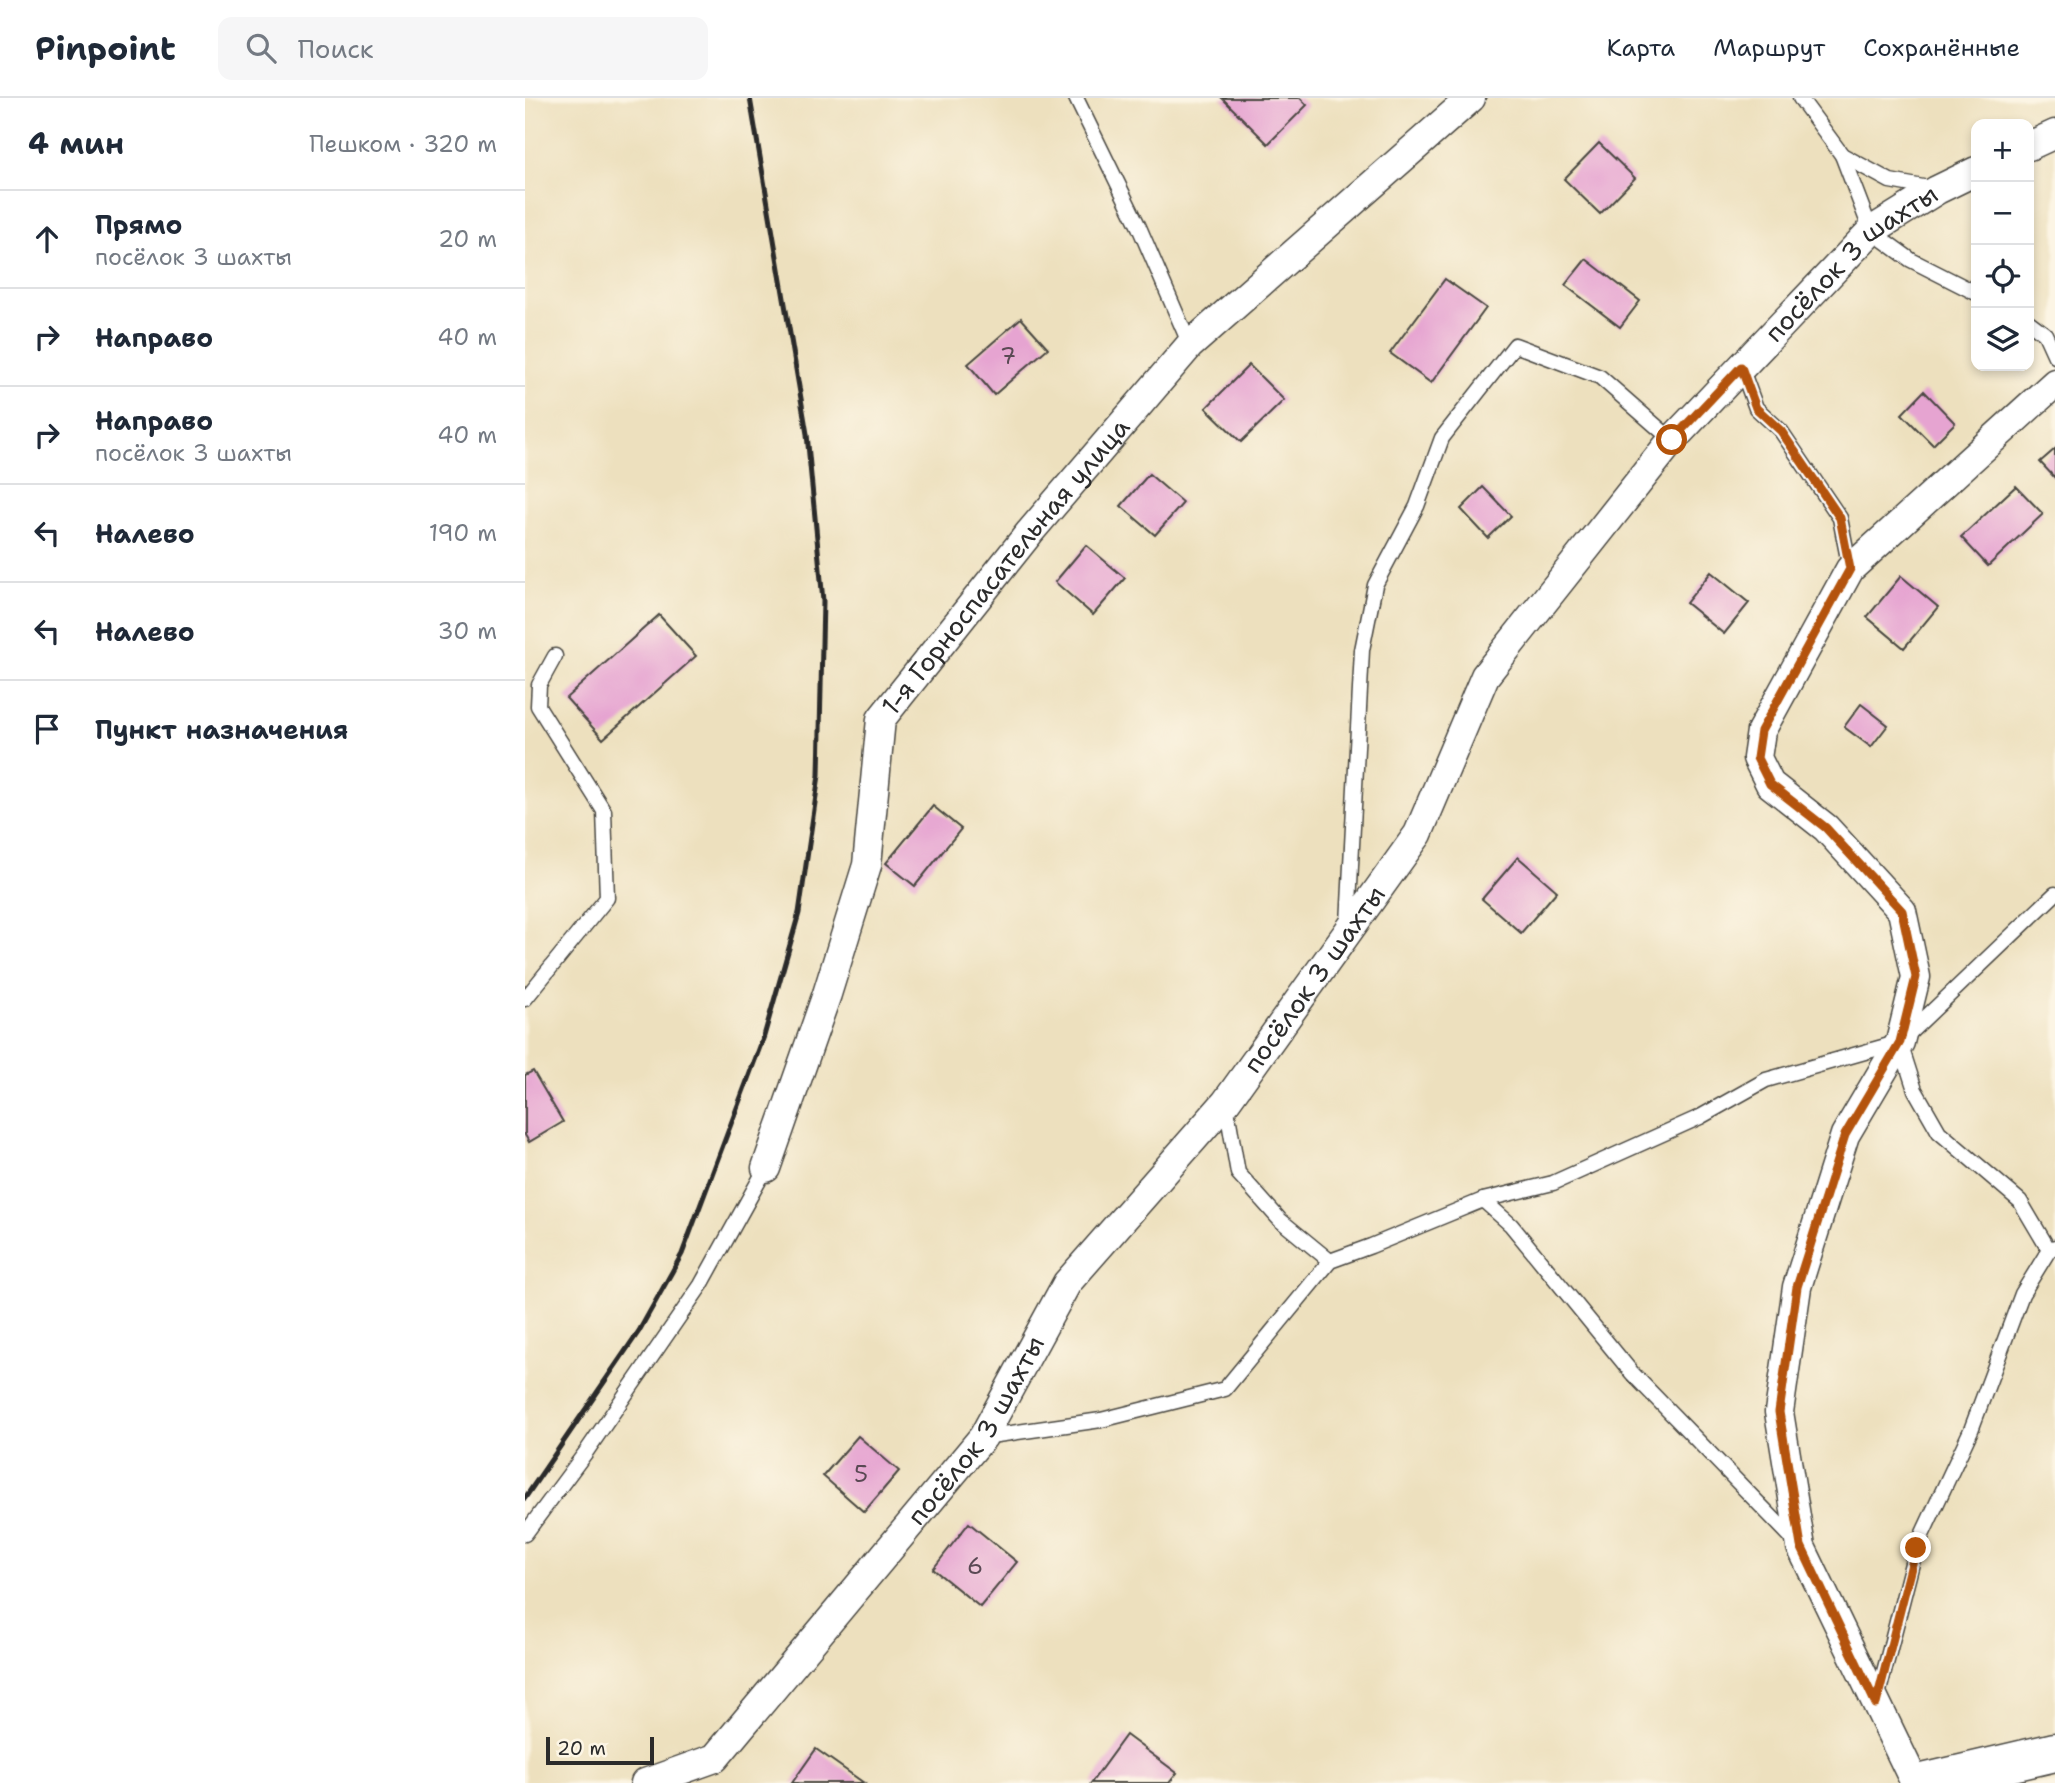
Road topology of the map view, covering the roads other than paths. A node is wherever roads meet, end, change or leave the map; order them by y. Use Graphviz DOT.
graph roads {
  1 [pos="1076,98"];
  2 [pos="1471,98"];
  3 [pos="1800,98"];
  4 [pos="2055,134"];
  5 [pos="2034,144"];
  6 [pos="1842,155"];
  7 [pos="1971,173"];
  8 [pos="1937,190"];
  9 [pos="1871,231"];
  10 [pos="1971,290"];
  11 [pos="2034,326"];
  12 [pos="1190,345"];
  13 [pos="2055,356"];
  14 [pos="1741,367"];
  15 [pos="2055,383"];
  16 [pos="1672,440"];
  17 [pos="1850,569"];
  18 [pos="555,656"];
  19 [pos="2055,894"];
  20 [pos="1348,933"];
  21 [pos="525,999"];
  22 [pos="1900,1042"];
  23 [pos="1226,1102"];
  24 [pos="766,1168"];
  25 [pos="1483,1200"];
  26 [pos="2052,1249"];
  27 [pos="1330,1261"];
  28 [pos="983,1437"];
  29 [pos="525,1534"];
  30 [pos="1801,1546"];
  31 [pos="1876,1704"];
  32 [pos="2055,1752"];
  33 [pos="645,1783"];
  34 [pos="1915,1783"];
  35 [pos="1923,1783"];
  1 -- 12 [label="lane"];
  2 -- 12 [label="street, 1-я Горноспасательная улица"];
  3 -- 6 [label="lane"];
  4 -- 5 [label="street"];
  6 -- 8 [label="lane"];
  6 -- 9 [label="lane"];
  7 -- 8 [label="street, посёлок 3 шахты"];
  8 -- 9 [label="street, посёлок 3 шахты"];
  9 -- 10 [label="lane"];
  9 -- 14 [label="street, посёлок 3 шахты"];
  11 -- 13 [label="lane"];
  12 -- 24 [label="street, 1-я Горноспасательная улица"];
  14 -- 16 [label="street, посёлок 3 шахты"];
  14 -- 17 [label="lane"];
  15 -- 17 [label="street"];
  16 -- 20 [label="street, посёлок 3 шахты"];
  16 -- 20 [label="lane"];
  17 -- 22 [label="street"];
  18 -- 21 [label="lane"];
  19 -- 22 [label="lane"];
  20 -- 23 [label="street, посёлок 3 шахты"];
  22 -- 25 [label="lane"];
  22 -- 26 [label="lane"];
  22 -- 30 [label="street"];
  23 -- 27 [label="lane"];
  23 -- 28 [label="street, посёлок 3 шахты"];
  24 -- 29 [label="lane"];
  25 -- 27 [label="lane"];
  25 -- 30 [label="lane"];
  26 -- 31 [label="lane"];
  27 -- 28 [label="lane"];
  28 -- 33 [label="street, посёлок 3 шахты"];
  30 -- 31 [label="street"];
  31 -- 34 [label="street"];
  32 -- 35 [label="main road"];
}
